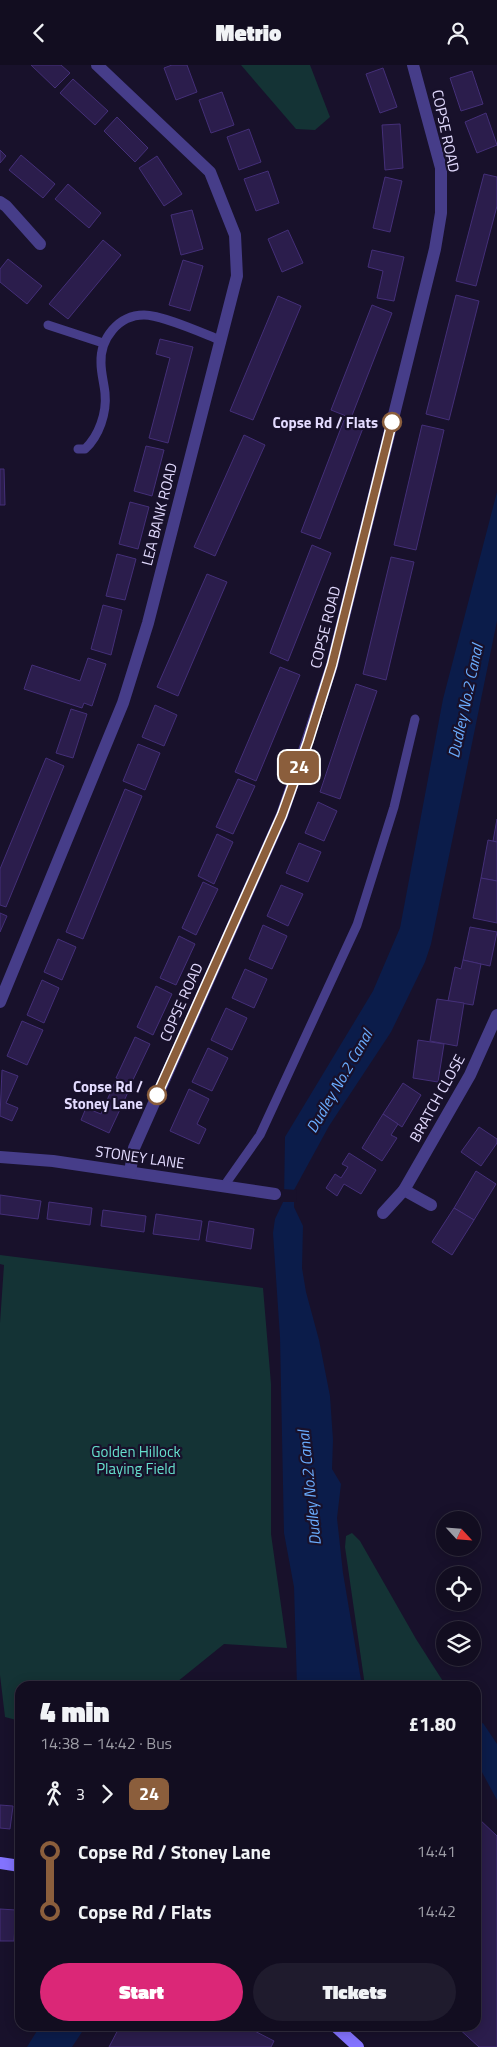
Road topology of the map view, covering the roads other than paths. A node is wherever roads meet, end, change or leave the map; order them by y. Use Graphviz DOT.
graph roads {
  1 [pos="97,65"];
  2 [pos="413,65"];
  3 [pos="0,202"];
  4 [pos="40,244"];
  5 [pos="48,325"];
  6 [pos="220,340"];
  7 [pos="103,343"];
  8 [pos="78,449"];
  9 [pos="415,719"];
  10 [pos="0,1002"];
  11 [pos="496,1019"];
  12 [pos="0,1157"];
  13 [pos="130,1172"];
  14 [pos="224,1186"];
  15 [pos="404,1190"];
  16 [pos="275,1194"];
  17 [pos="431,1205"];
  18 [pos="383,1213"];
  19 [pos="0,1863"];
  20 [pos="15,1865"];
  21 [pos="341,2031"];
  22 [pos="358,2047"];
  1 -- 6 [label="street, LEA BANK ROAD"];
  2 -- 13 [label="street, COPSE ROAD"];
  3 -- 4 [label="street"];
  5 -- 7 [label="lane"];
  6 -- 7 [label="lane"];
  6 -- 10 [label="street, LEA BANK ROAD"];
  7 -- 8 [label="lane"];
  9 -- 14 [label="lane"];
  11 -- 15 [label="street, BRATCH CLOSE"];
  12 -- 13 [label="street, STONEY LANE"];
  13 -- 14 [label="street, STONEY LANE"];
  14 -- 16 [label="street, STONEY LANE"];
  15 -- 17 [label="street"];
  15 -- 18 [label="street, BRATCH CLOSE"];
  19 -- 20 [label="main road"];
  21 -- 22 [label="main road"];
}
